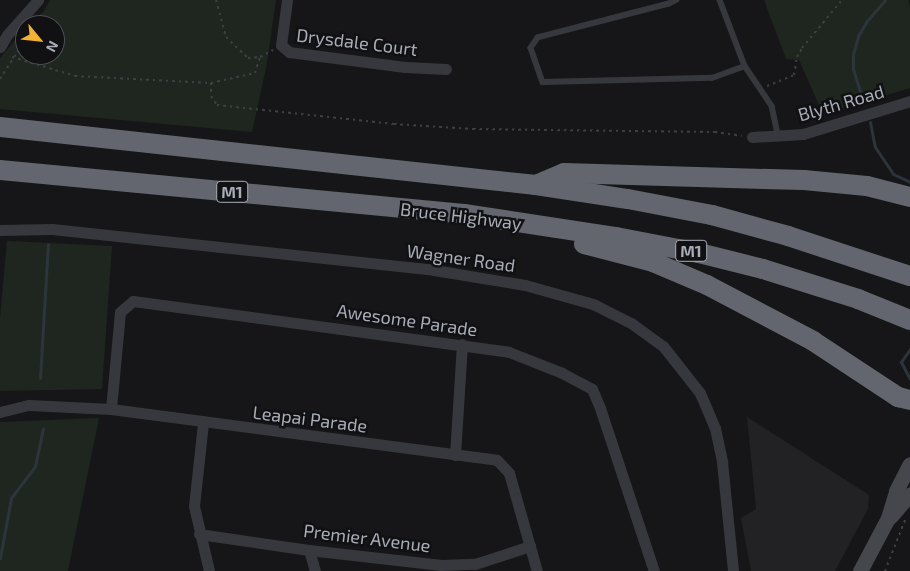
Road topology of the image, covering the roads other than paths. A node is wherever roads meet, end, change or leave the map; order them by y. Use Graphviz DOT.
graph roads {
  1 [pos="38,0"];
  2 [pos="288,0"];
  3 [pos="677,0"];
  4 [pos="720,0"];
  5 [pos="0,47"];
  6 [pos="745,66"];
  7 [pos="446,69"];
  8 [pos="910,101"];
  9 [pos="0,127"];
  10 [pos="778,136"];
  11 [pos="752,137"];
  12 [pos="0,170"];
  13 [pos="536,185"];
  14 [pos="910,197"];
  15 [pos="464,214"];
  16 [pos="0,230"];
  17 [pos="910,276"];
  18 [pos="910,320"];
  19 [pos="462,344"];
  20 [pos="904,399"];
  21 [pos="111,409"];
  22 [pos="0,412"];
  23 [pos="910,414"];
  24 [pos="203,423"];
  25 [pos="454,455"];
  26 [pos="910,464"];
  27 [pos="910,494"];
  28 [pos="888,518"];
  29 [pos="199,534"];
  30 [pos="530,546"];
  31 [pos="309,550"];
  32 [pos="432,567"];
  33 [pos="209,571"];
  34 [pos="315,571"];
  35 [pos="537,571"];
  36 [pos="654,571"];
  37 [pos="732,571"];
  38 [pos="860,571"];
  1 -- 5 [label="street"];
  2 -- 7 [label="street, Drysdale Court"];
  3 -- 6 [label="lane"];
  4 -- 6 [label="lane"];
  6 -- 10 [label="lane"];
  8 -- 10 [label="street, Blyth Road"];
  9 -- 13 [label="highway, M1"];
  10 -- 11 [label="street, Blyth Road"];
  12 -- 15 [label="highway, Bruce Highway / M1"];
  13 -- 14 [label="highway"];
  13 -- 17 [label="highway, M1"];
  15 -- 18 [label="highway, Bruce Highway / M1"];
  15 -- 20 [label="highway"];
  16 -- 37 [label="street, Wagner Road"];
  19 -- 21 [label="street, Awesome Parade"];
  19 -- 25 [label="street"];
  19 -- 36 [label="street, Awesome Parade"];
  20 -- 23 [label="highway"];
  21 -- 22 [label="street, Leapai Parade"];
  21 -- 24 [label="street, Leapai Parade"];
  24 -- 25 [label="street, Leapai Parade"];
  24 -- 29 [label="street"];
  25 -- 30 [label="street, Leapai Parade"];
  26 -- 28 [label="main road"];
  27 -- 28 [label="main road"];
  28 -- 38 [label="main road"];
  29 -- 31 [label="street, Premier Avenue"];
  29 -- 33 [label="street"];
  30 -- 32 [label="street, Premier Avenue"];
  30 -- 35 [label="street, Leapai Parade"];
  31 -- 32 [label="street, Premier Avenue"];
  31 -- 34 [label="street"];
}
